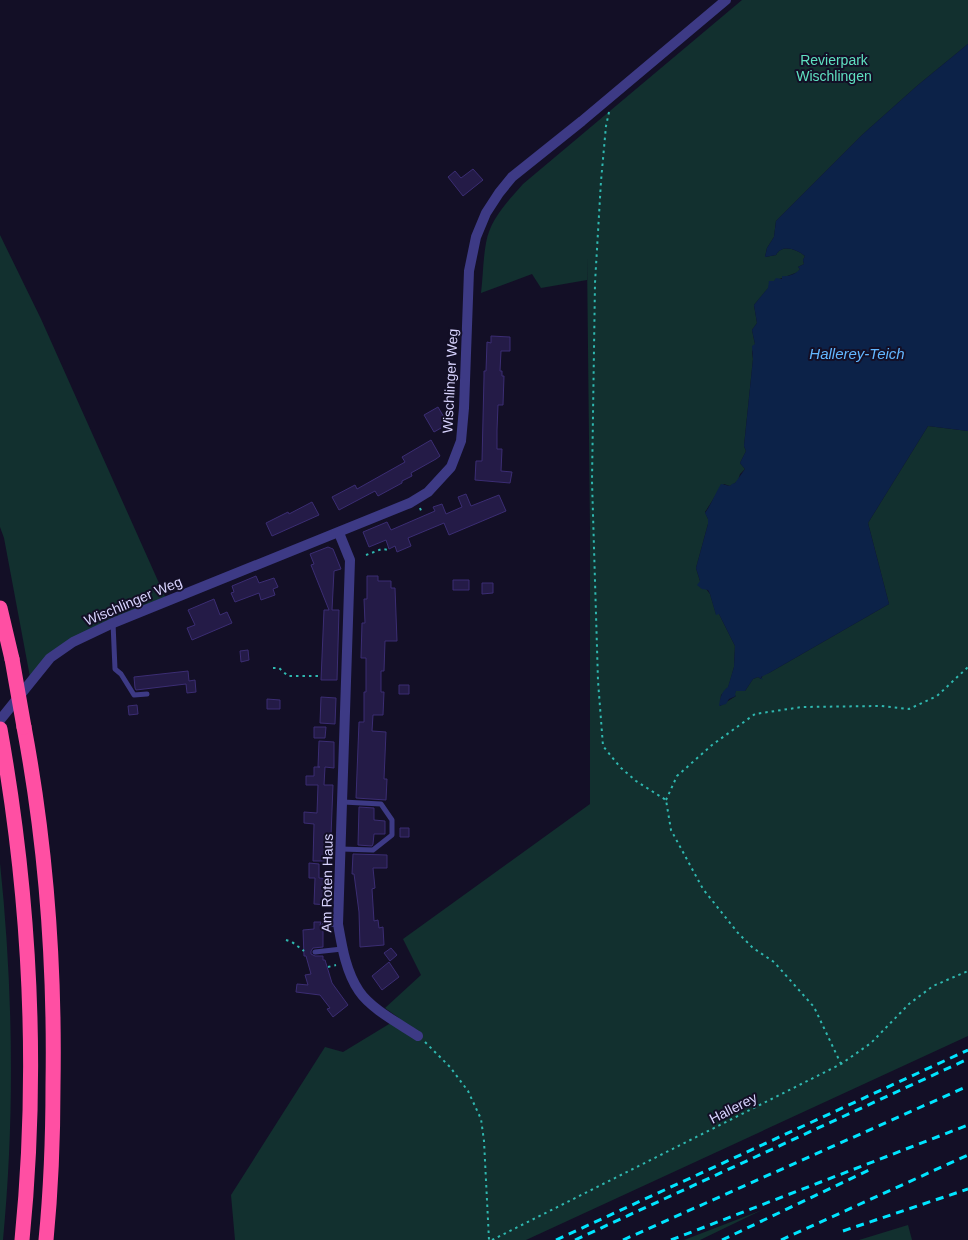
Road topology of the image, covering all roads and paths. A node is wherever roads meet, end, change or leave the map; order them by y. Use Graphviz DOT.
graph roads {
  1 [pos="726,0"];
  2 [pos="611,107"];
  3 [pos="339,533"];
  4 [pos="389,550"];
  5 [pos="366,555"];
  6 [pos="0,608"];
  7 [pos="113,622"];
  8 [pos="968,667"];
  9 [pos="274,668"];
  10 [pos="320,676"];
  11 [pos="147,694"];
  12 [pos="0,720"];
  13 [pos="0,729"];
  14 [pos="666,800"];
  15 [pos="343,802"];
  16 [pos="341,849"];
  17 [pos="338,924"];
  18 [pos="324,925"];
  19 [pos="286,940"];
  20 [pos="342,949"];
  21 [pos="304,951"];
  22 [pos="316,952"];
  23 [pos="338,964"];
  24 [pos="328,967"];
  25 [pos="968,971"];
  26 [pos="418,1036"];
  27 [pos="841,1064"];
  28 [pos="22,1240"];
  29 [pos="46,1240"];
  30 [pos="490,1240"];
  1 -- 3 [label="street, Wischlinger Weg"];
  2 -- 14 [label="path"];
  3 -- 7 [label="street, Wischlinger Weg"];
  3 -- 15 [label="street, Am Roten Haus"];
  4 -- 5 [label="path"];
  6 -- 29 [label="highway, bridge"];
  7 -- 11 [label="lane"];
  7 -- 12 [label="street, Wischlinger Weg"];
  8 -- 14 [label="path"];
  9 -- 10 [label="path"];
  13 -- 28 [label="highway"];
  14 -- 27 [label="path"];
  15 -- 16 [label="street, Am Roten Haus"];
  15 -- 16 [label="lane"];
  16 -- 17 [label="street, Am Roten Haus"];
  17 -- 18 [label="lane"];
  17 -- 20 [label="street, Am Roten Haus"];
  19 -- 21 [label="path"];
  20 -- 22 [label="lane"];
  20 -- 26 [label="street, Am Roten Haus"];
  23 -- 24 [label="path"];
  25 -- 27 [label="path, Hallerey"];
  26 -- 30 [label="path"];
  27 -- 30 [label="path, Hallerey"];
}
